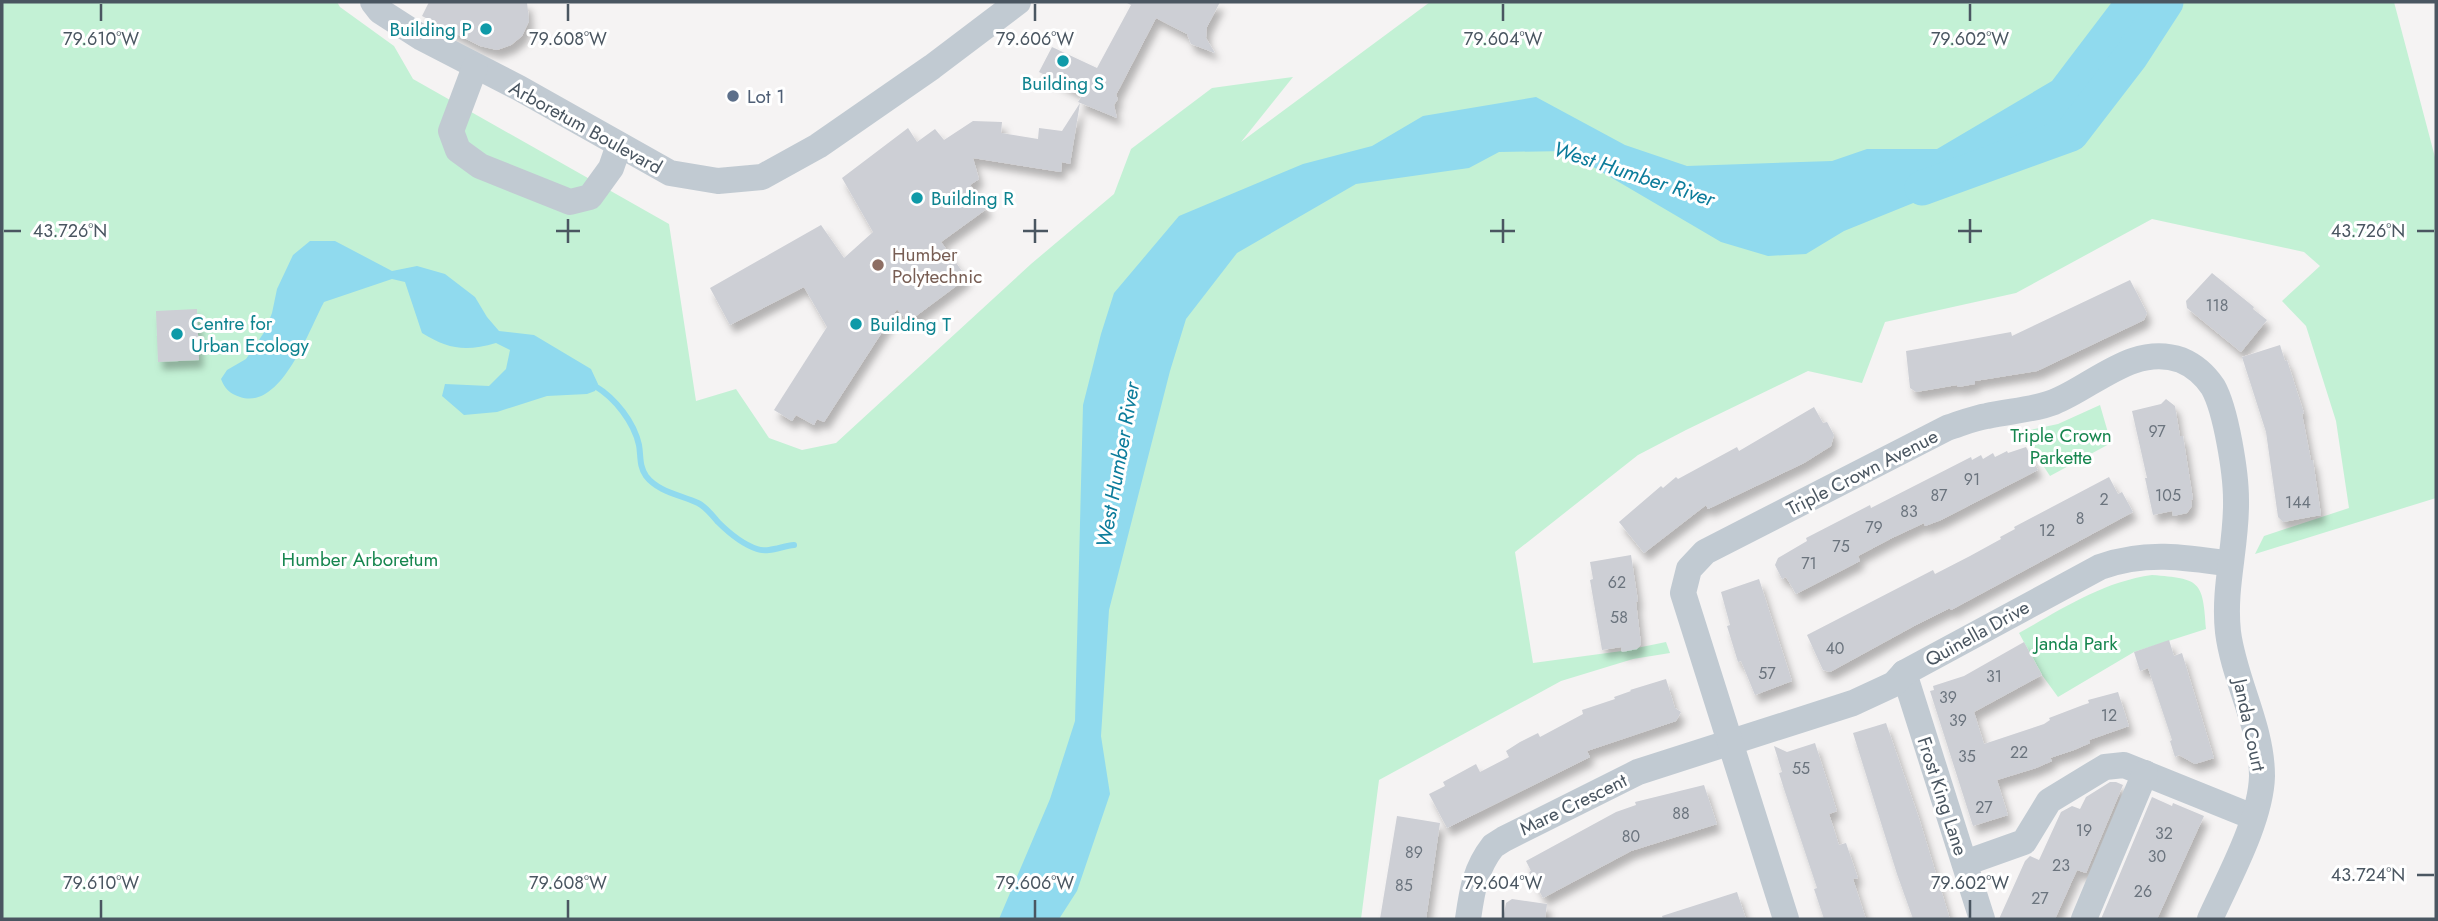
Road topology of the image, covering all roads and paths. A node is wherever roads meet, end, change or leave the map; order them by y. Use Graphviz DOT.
graph roads {
  1 [pos="373,2"];
  2 [pos="1018,2"];
  3 [pos="475,67"];
  4 [pos="619,145"];
  5 [pos="2230,564"];
  6 [pos="1904,673"];
  7 [pos="1730,742"];
  8 [pos="2144,773"];
  9 [pos="2253,817"];
  10 [pos="1965,863"];
  11 [pos="1468,919"];
  12 [pos="1786,919"];
  13 [pos="1982,919"];
  14 [pos="2084,919"];
  15 [pos="2210,919"];
  1 -- 3 [label="street, Arboretum Boulevard"];
  2 -- 4 [label="street, Arboretum Boulevard"];
  3 -- 4 [label="street, Arboretum Boulevard"];
  3 -- 4 [label="street"];
  5 -- 6 [label="street, Quinella Drive"];
  5 -- 7 [label="street, Triple Crown Avenue"];
  5 -- 9 [label="street, Janda Court"];
  6 -- 7 [label="street, Quinella Drive"];
  6 -- 10 [label="street, Frost King Lane"];
  7 -- 11 [label="street, Mare Crescent"];
  7 -- 12 [label="street, Triple Crown Avenue"];
  8 -- 9 [label="street"];
  8 -- 10 [label="street"];
  8 -- 14 [label="street"];
  9 -- 15 [label="street, Janda Court"];
  10 -- 13 [label="street, Frost King Lane"];
}
